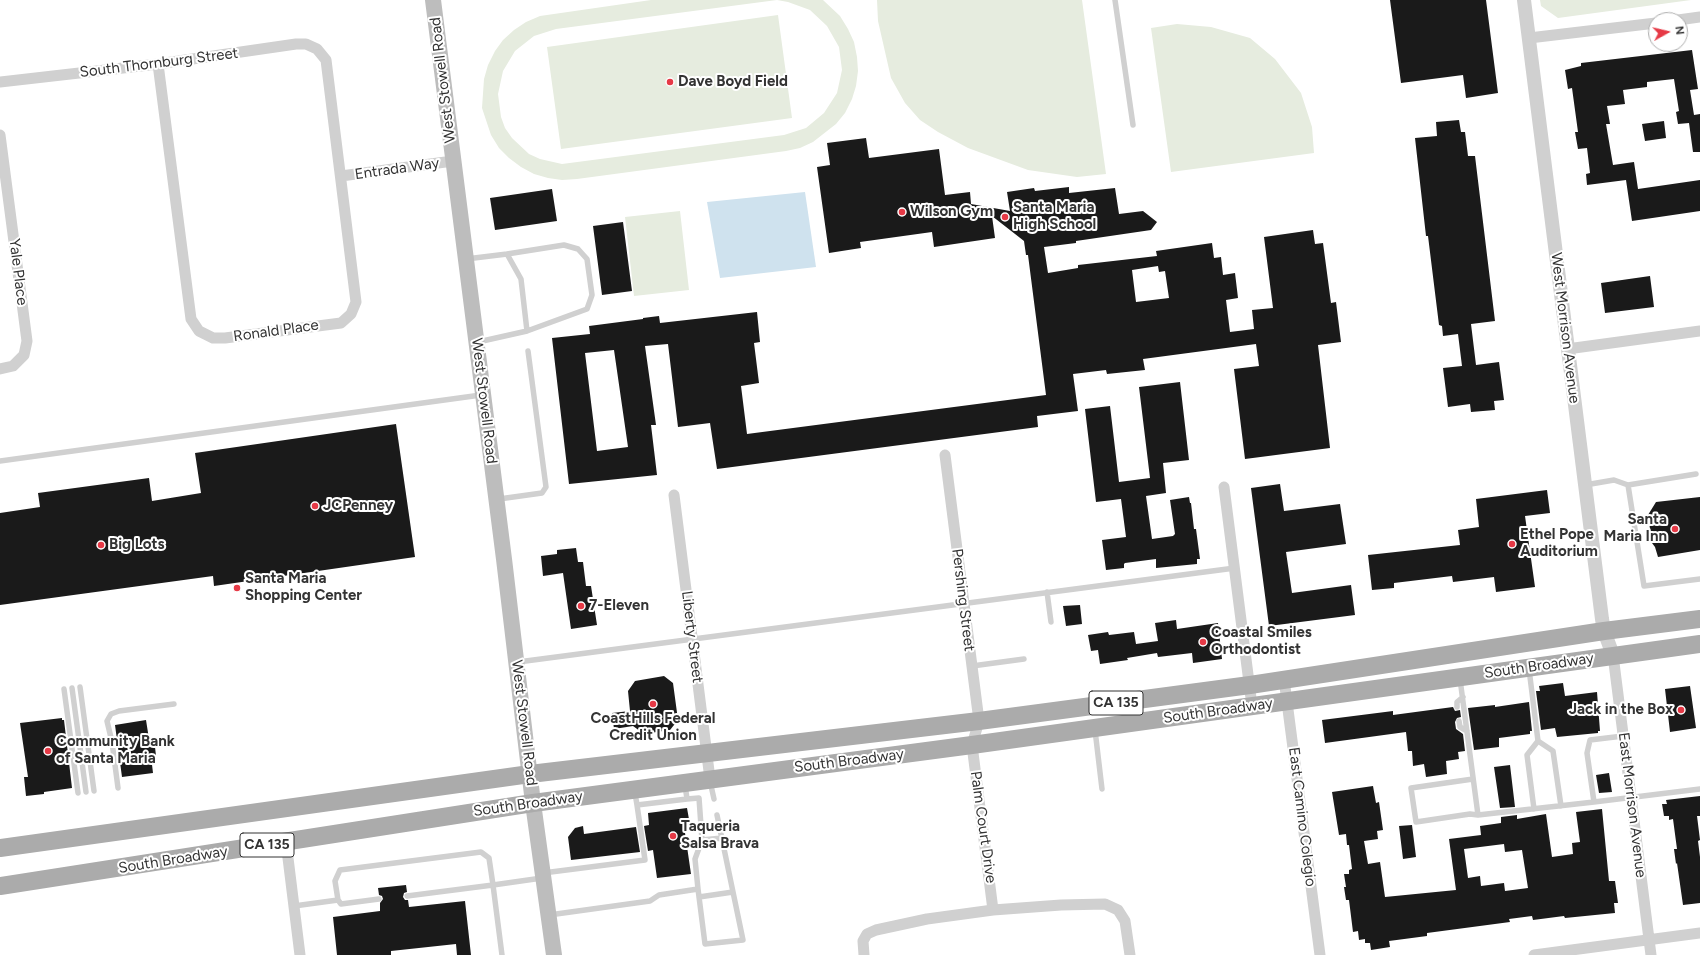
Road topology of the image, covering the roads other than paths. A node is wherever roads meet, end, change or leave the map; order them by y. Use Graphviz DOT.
graph roads {
  1 [pos="433,0"];
  2 [pos="1115,0"];
  3 [pos="1524,0"];
  4 [pos="1700,17"];
  5 [pos="1688,19"];
  6 [pos="1648,24"];
  7 [pos="1529,38"];
  8 [pos="317,48"];
  9 [pos="158,64"];
  10 [pos="0,82"];
  11 [pos="1133,125"];
  12 [pos="0,135"];
  13 [pos="453,161"];
  14 [pos="341,176"];
  15 [pos="507,254"];
  16 [pos="466,259"];
  17 [pos="527,331"];
  18 [pos="1700,331"];
  19 [pos="476,342"];
  20 [pos="1567,349"];
  21 [pos="528,351"];
  22 [pos="0,370"];
  23 [pos="483,395"];
  24 [pos="945,455"];
  25 [pos="0,460"];
  26 [pos="1696,474"];
  27 [pos="1585,485"];
  28 [pos="1628,485"];
  29 [pos="1224,487"];
  30 [pos="674,495"];
  31 [pos="496,500"];
  32 [pos="1235,568"];
  33 [pos="1700,579"];
  34 [pos="1047,592"];
  35 [pos="963,603"];
  36 [pos="1700,619"];
  37 [pos="1051,622"];
  38 [pos="1604,631"];
  39 [pos="693,639"];
  40 [pos="1700,644"];
  41 [pos="1613,655"];
  42 [pos="1024,659"];
  43 [pos="516,662"];
  44 [pos="972,666"];
  45 [pos="1528,667"];
  46 [pos="1460,677"];
  47 [pos="1284,679"];
  48 [pos="1250,685"];
  49 [pos="80,686"];
  50 [pos="72,688"];
  51 [pos="64,689"];
  52 [pos="1463,697"];
  53 [pos="1288,702"];
  54 [pos="174,704"];
  55 [pos="1252,706"];
  56 [pos="1457,707"];
  57 [pos="979,721"];
  58 [pos="1459,721"];
  59 [pos="1094,728"];
  60 [pos="1467,731"];
  61 [pos="1623,736"];
  62 [pos="1538,742"];
  63 [pos="972,745"];
  64 [pos="707,754"];
  65 [pos="530,774"];
  66 [pos="710,779"];
  67 [pos="1473,779"];
  68 [pos="118,788"];
  69 [pos="1102,788"];
  70 [pos="1700,789"];
  71 [pos="94,791"];
  72 [pos="686,791"];
  73 [pos="86,792"];
  74 [pos="78,793"];
  75 [pos="636,797"];
  76 [pos="1630,797"];
  77 [pos="714,799"];
  78 [pos="1594,802"];
  79 [pos="533,803"];
  80 [pos="1561,806"];
  81 [pos="1534,810"];
  82 [pos="717,815"];
  83 [pos="1478,815"];
  84 [pos="722,838"];
  85 [pos="702,840"];
  86 [pos="286,842"];
  87 [pos="0,848"];
  88 [pos="543,876"];
  89 [pos="493,885"];
  90 [pos="0,886"];
  91 [pos="698,889"];
  92 [pos="733,892"];
  93 [pos="407,896"];
  94 [pos="699,896"];
  95 [pos="379,899"];
  96 [pos="338,900"];
  97 [pos="294,906"];
  98 [pos="994,910"];
  99 [pos="549,915"];
  100 [pos="1700,933"];
  101 [pos="1649,941"];
  102 [pos="300,955"];
  103 [pos="502,955"];
  104 [pos="554,955"];
  105 [pos="864,955"];
  106 [pos="1130,955"];
  107 [pos="1320,955"];
  108 [pos="1534,955"];
  109 [pos="1651,955"];
  1 -- 13 [label="main road, West Stowell Road"];
  2 -- 11 [label="lane"];
  3 -- 7 [label="street, West Morrison Avenue"];
  4 -- 5 [label="street"];
  6 -- 7 [label="street"];
  7 -- 20 [label="street, West Morrison Avenue"];
  8 -- 9 [label="street, South Thornburg Street"];
  8 -- 14 [label="street, Ronald Place"];
  9 -- 10 [label="street, South Thornburg Street"];
  9 -- 14 [label="street, Ronald Place"];
  12 -- 22 [label="street, Yale Place"];
  13 -- 14 [label="street, Entrada Way"];
  13 -- 16 [label="main road, West Stowell Road"];
  15 -- 16 [label="lane"];
  15 -- 17 [label="lane"];
  15 -- 17 [label="lane"];
  16 -- 19 [label="main road, West Stowell Road"];
  17 -- 19 [label="lane"];
  18 -- 20 [label="street"];
  19 -- 23 [label="main road, West Stowell Road"];
  20 -- 27 [label="street, West Morrison Avenue"];
  21 -- 31 [label="lane"];
  23 -- 25 [label="lane"];
  23 -- 31 [label="main road, West Stowell Road"];
  24 -- 35 [label="street, Pershing Street"];
  26 -- 28 [label="lane"];
  27 -- 28 [label="lane"];
  27 -- 38 [label="street, West Morrison Avenue"];
  28 -- 33 [label="lane"];
  29 -- 32 [label="street"];
  30 -- 39 [label="street, Liberty Street"];
  31 -- 43 [label="main road, West Stowell Road"];
  32 -- 34 [label="lane"];
  32 -- 48 [label="street"];
  34 -- 35 [label="lane"];
  34 -- 37 [label="lane"];
  35 -- 39 [label="lane"];
  35 -- 44 [label="street, Pershing Street"];
  36 -- 38 [label="main road, South Broadway / CA 135"];
  38 -- 41 [label="street, West Morrison Avenue"];
  38 -- 47 [label="main road, South Broadway / CA 135"];
  39 -- 43 [label="lane"];
  39 -- 64 [label="street, Liberty Street"];
  40 -- 41 [label="main road, South Broadway / CA 135"];
  41 -- 45 [label="main road, South Broadway / CA 135"];
  41 -- 61 [label="street, East Morrison Avenue"];
  42 -- 44 [label="lane"];
  43 -- 65 [label="main road, West Stowell Road"];
  44 -- 57 [label="street, Pershing Street"];
  45 -- 46 [label="main road, South Broadway / CA 135"];
  45 -- 62 [label="lane"];
  46 -- 52 [label="lane"];
  46 -- 53 [label="main road, South Broadway / CA 135"];
  47 -- 48 [label="main road, South Broadway / CA 135"];
  47 -- 53 [label="street, East Camino Colegio"];
  48 -- 55 [label="street"];
  48 -- 57 [label="main road, South Broadway / CA 135"];
  49 -- 71 [label="lane"];
  50 -- 73 [label="lane"];
  51 -- 74 [label="lane"];
  52 -- 56 [label="lane"];
  52 -- 60 [label="lane"];
  53 -- 55 [label="main road, South Broadway / CA 135"];
  53 -- 107 [label="street, East Camino Colegio"];
  54 -- 68 [label="lane"];
  55 -- 59 [label="main road, South Broadway / CA 135"];
  57 -- 63 [label="street, Pershing Street"];
  57 -- 64 [label="main road, South Broadway / CA 135"];
  58 -- 60 [label="lane"];
  59 -- 63 [label="main road, South Broadway / CA 135"];
  59 -- 69 [label="lane"];
  60 -- 67 [label="lane"];
  61 -- 76 [label="street, East Morrison Avenue"];
  61 -- 78 [label="lane"];
  62 -- 80 [label="lane"];
  62 -- 81 [label="lane"];
  63 -- 66 [label="main road, South Broadway / CA 135"];
  63 -- 98 [label="street, Palm Court Drive"];
  64 -- 65 [label="main road, South Broadway / CA 135"];
  64 -- 66 [label="street, Liberty Street"];
  65 -- 79 [label="main road, West Stowell Road"];
  65 -- 87 [label="main road, South Broadway / CA 135"];
  66 -- 72 [label="main road, South Broadway / CA 135"];
  66 -- 77 [label="lane"];
  67 -- 83 [label="lane"];
  67 -- 83 [label="lane"];
  70 -- 76 [label="lane"];
  72 -- 75 [label="main road, South Broadway / CA 135"];
  72 -- 85 [label="lane"];
  75 -- 79 [label="main road, South Broadway / CA 135"];
  75 -- 88 [label="lane"];
  76 -- 78 [label="lane"];
  76 -- 101 [label="street, East Morrison Avenue"];
  78 -- 80 [label="lane"];
  79 -- 86 [label="main road, South Broadway / CA 135"];
  79 -- 88 [label="main road, West Stowell Road"];
  80 -- 81 [label="lane"];
  81 -- 83 [label="lane"];
  82 -- 84 [label="lane"];
  84 -- 85 [label="lane"];
  84 -- 92 [label="lane"];
  85 -- 91 [label="lane"];
  86 -- 90 [label="main road, South Broadway / CA 135"];
  86 -- 97 [label="street"];
  88 -- 89 [label="lane"];
  88 -- 99 [label="main road, West Stowell Road"];
  89 -- 93 [label="lane"];
  89 -- 96 [label="lane"];
  89 -- 103 [label="lane"];
  91 -- 94 [label="lane"];
  91 -- 99 [label="lane"];
  92 -- 94 [label="lane"];
  92 -- 94 [label="lane"];
  95 -- 96 [label="lane"];
  96 -- 97 [label="lane"];
  97 -- 102 [label="street"];
  98 -- 105 [label="street"];
  98 -- 106 [label="street"];
  99 -- 104 [label="main road, West Stowell Road"];
  100 -- 101 [label="street"];
  101 -- 108 [label="street"];
  101 -- 109 [label="street, East Morrison Avenue"];
}
